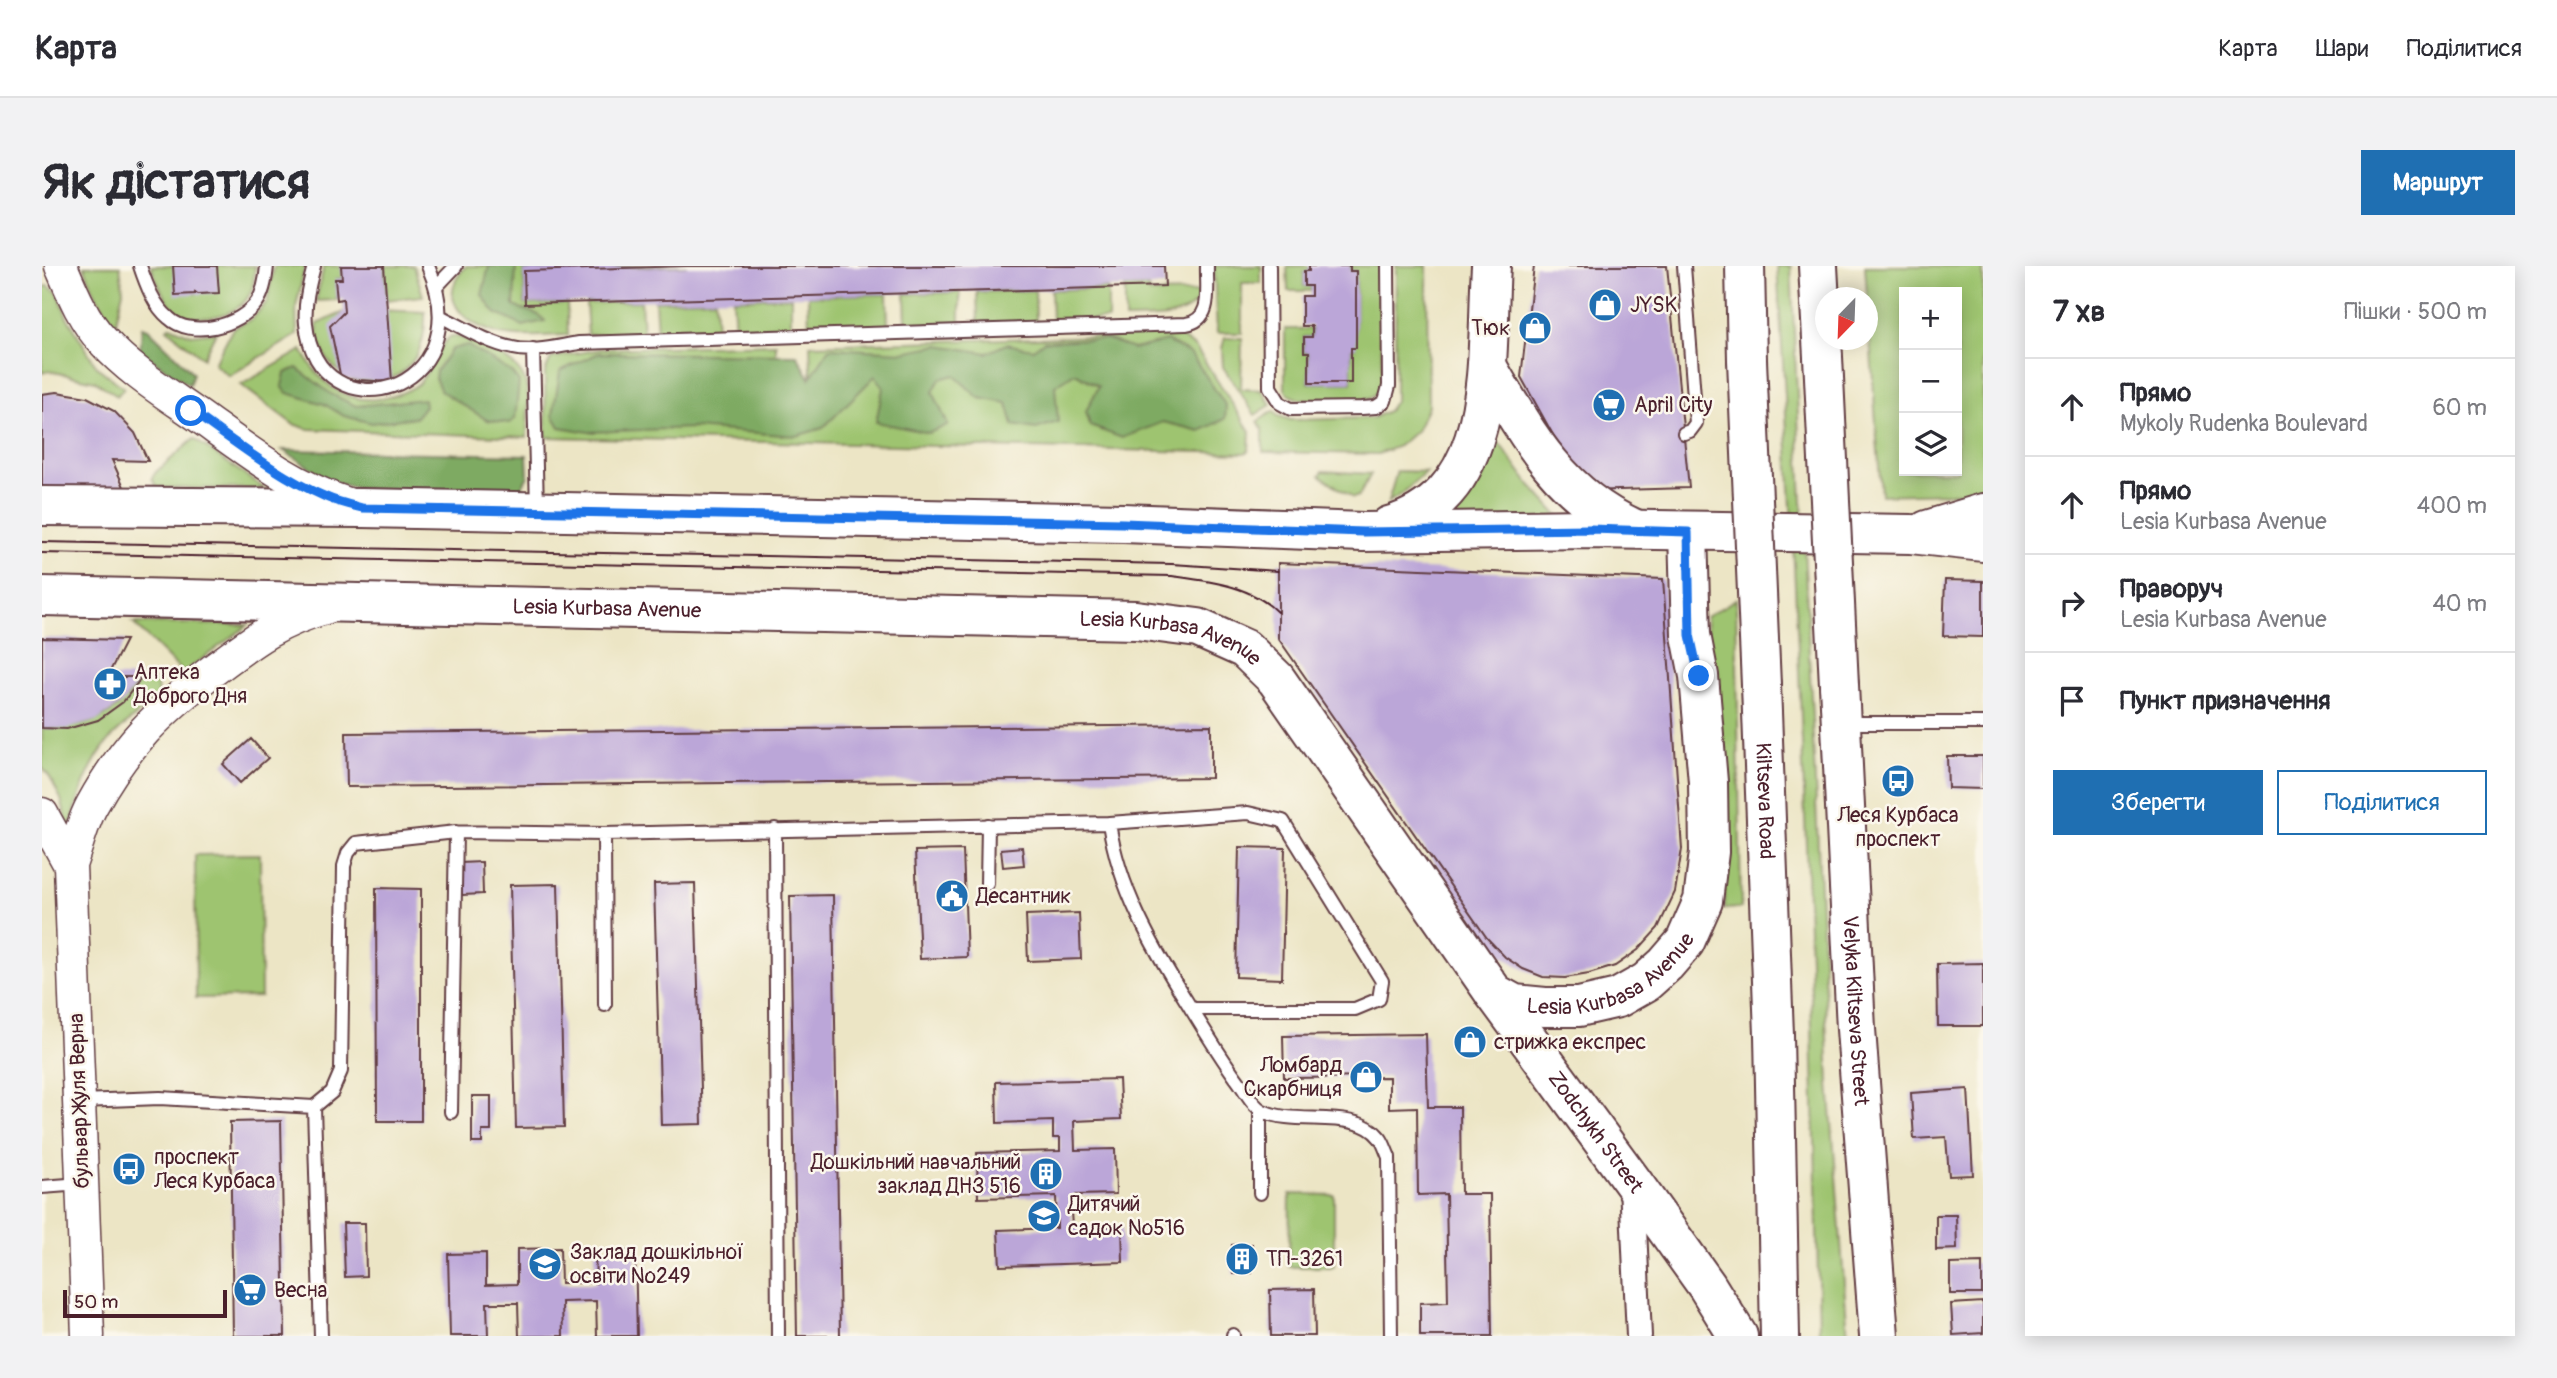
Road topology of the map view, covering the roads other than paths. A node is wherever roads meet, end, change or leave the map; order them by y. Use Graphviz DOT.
graph roads {
  1 [pos="61,266"];
  2 [pos="140,266"];
  3 [pos="267,266"];
  4 [pos="314,266"];
  5 [pos="428,266"];
  6 [pos="456,266"];
  7 [pos="1207,266"];
  8 [pos="1269,266"];
  9 [pos="1388,266"];
  10 [pos="1491,266"];
  11 [pos="1684,266"];
  12 [pos="1745,266"];
  13 [pos="1818,266"];
  14 [pos="437,286"];
  15 [pos="442,317"];
  16 [pos="533,349"];
  17 [pos="1486,378"];
  18 [pos="1684,433"];
  19 [pos="42,506"];
  20 [pos="362,508"];
  21 [pos="537,512"];
  22 [pos="1983,513"];
  23 [pos="1590,529"];
  24 [pos="1642,531"];
  25 [pos="1354,532"];
  26 [pos="1688,532"];
  27 [pos="1911,534"];
  28 [pos="1983,542"];
  29 [pos="42,596"];
  30 [pos="346,602"];
  31 [pos="1841,723"];
  32 [pos="1983,723"];
  33 [pos="42,814"];
  34 [pos="1109,823"];
  35 [pos="988,825"];
  36 [pos="775,829"];
  37 [pos="456,832"];
  38 [pos="604,834"];
  39 [pos="70,865"];
  40 [pos="987,884"];
  41 [pos="1494,993"];
  42 [pos="605,1005"];
  43 [pos="1191,1009"];
  44 [pos="79,1101"];
  45 [pos="314,1107"];
  46 [pos="1260,1110"];
  47 [pos="451,1112"];
  48 [pos="1632,1181"];
  49 [pos="82,1184"];
  50 [pos="42,1187"];
  51 [pos="1260,1193"];
  52 [pos="88,1336"];
  53 [pos="321,1336"];
  54 [pos="778,1336"];
  55 [pos="1391,1336"];
  56 [pos="1639,1336"];
  57 [pos="1738,1336"];
  58 [pos="1780,1336"];
  59 [pos="1879,1336"];
  1 -- 20 [label="street"];
  2 -- 3 [label="lane"];
  4 -- 15 [label="lane"];
  5 -- 14 [label="lane"];
  6 -- 14 [label="lane"];
  7 -- 16 [label="lane"];
  8 -- 9 [label="lane"];
  10 -- 17 [label="main road"];
  11 -- 18 [label="lane"];
  12 -- 58 [label="main road, Kiltseva Road, bridge"];
  13 -- 31 [label="main road, Velyka Kiltseva Street, bridge"];
  14 -- 15 [label="lane"];
  15 -- 16 [label="lane"];
  16 -- 21 [label="lane"];
  17 -- 23 [label="main road"];
  17 -- 24 [label="main road"];
  17 -- 25 [label="main road"];
  19 -- 20 [label="main road"];
  20 -- 21 [label="main road"];
  21 -- 25 [label="main road"];
  22 -- 27 [label="main road"];
  23 -- 24 [label="main road"];
  23 -- 25 [label="main road"];
  24 -- 26 [label="main road"];
  26 -- 27 [label="main road"];
  26 -- 41 [label="main road, Lesia Kurbasa Avenue"];
  27 -- 28 [label="main road"];
  29 -- 30 [label="main road, Lesia Kurbasa Avenue"];
  30 -- 39 [label="street, бульвар Жуля Верна"];
  30 -- 41 [label="main road, Lesia Kurbasa Avenue"];
  31 -- 32 [label="lane"];
  31 -- 59 [label="main road, Velyka Kiltseva Street"];
  33 -- 39 [label="street, бульвар Жуля Верна"];
  34 -- 35 [label="lane"];
  34 -- 43 [label="lane"];
  34 -- 43 [label="lane"];
  35 -- 36 [label="lane"];
  35 -- 40 [label="lane"];
  36 -- 38 [label="lane"];
  36 -- 54 [label="lane"];
  37 -- 38 [label="lane"];
  37 -- 45 [label="lane"];
  37 -- 47 [label="lane"];
  38 -- 42 [label="lane"];
  39 -- 44 [label="street, бульвар Жуля Верна"];
  41 -- 48 [label="main road, Zodchykh Street"];
  43 -- 46 [label="lane"];
  44 -- 45 [label="lane"];
  44 -- 49 [label="street, бульвар Жуля Верна"];
  45 -- 53 [label="lane"];
  46 -- 51 [label="lane"];
  46 -- 55 [label="lane"];
  48 -- 56 [label="street, Zodchykh Street"];
  48 -- 57 [label="main road"];
  49 -- 50 [label="lane"];
  49 -- 52 [label="street, бульвар Жуля Верна"];
}
